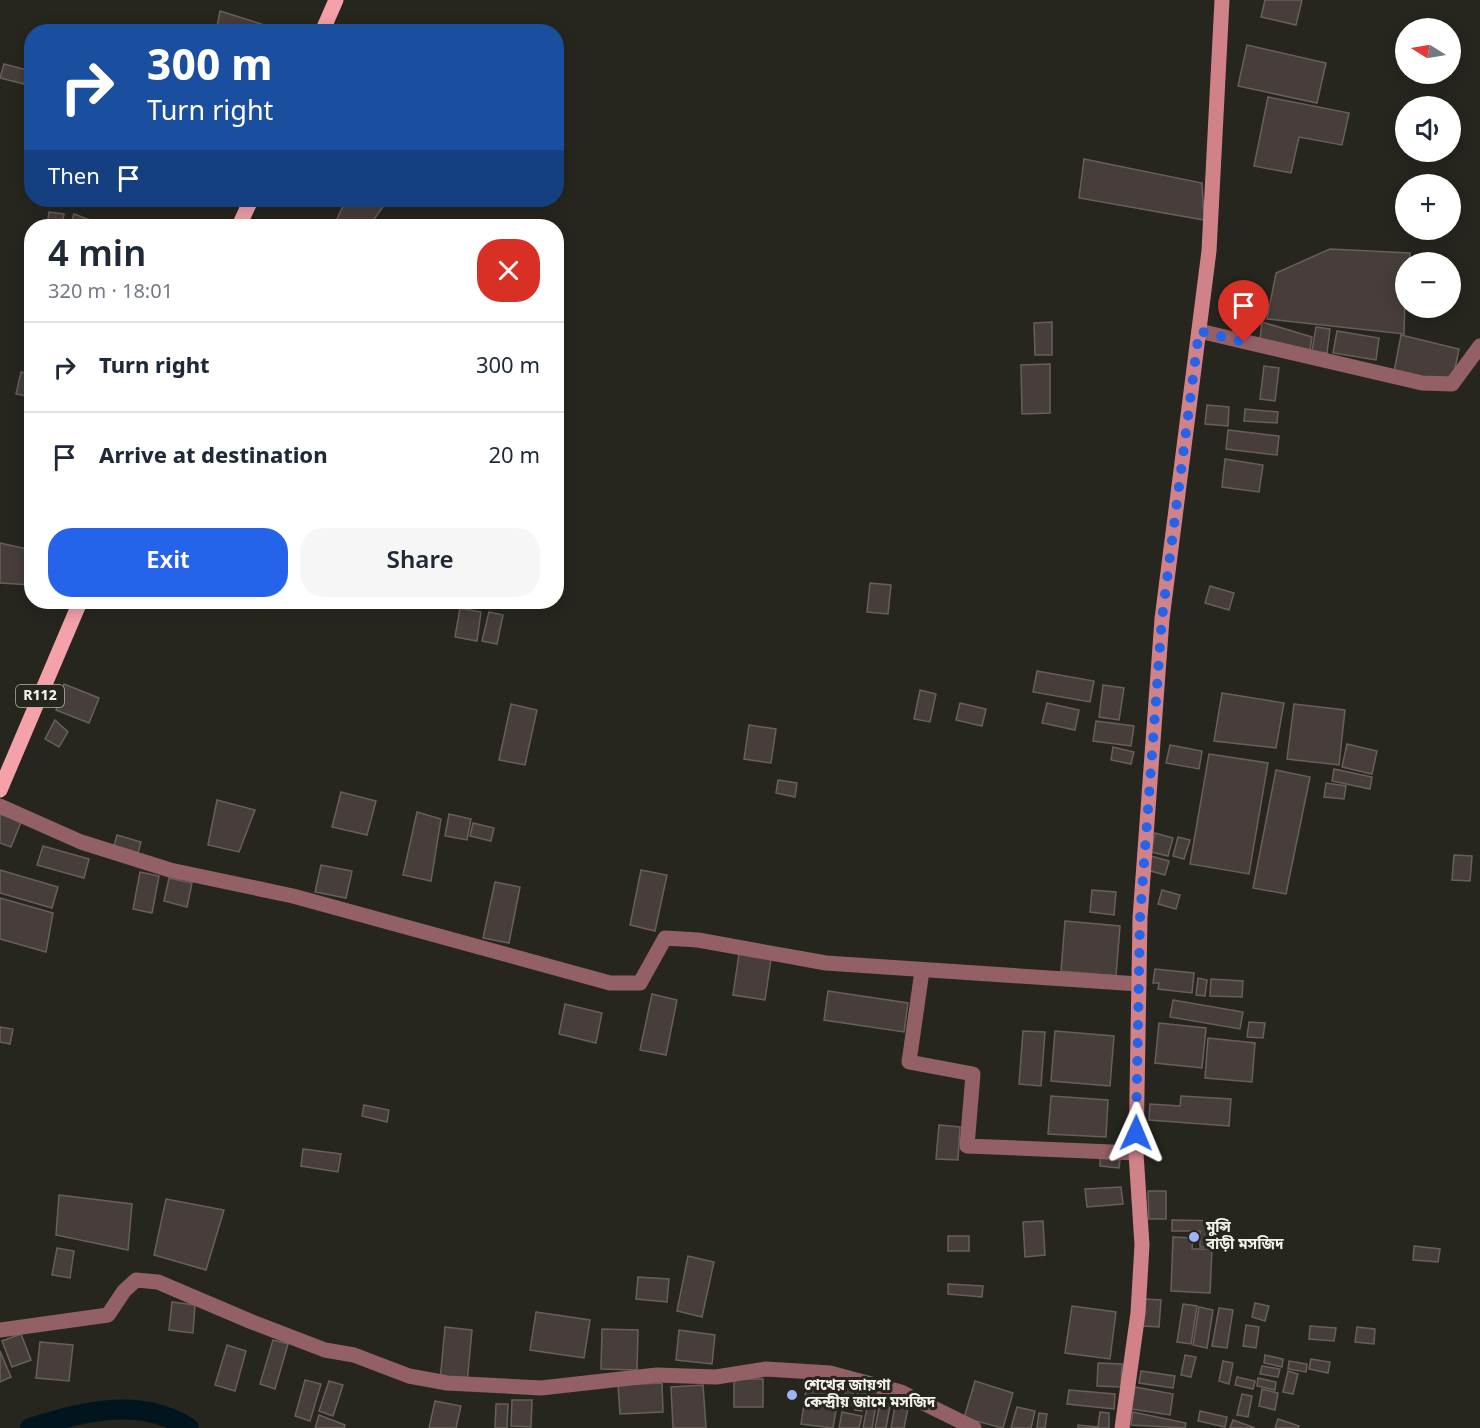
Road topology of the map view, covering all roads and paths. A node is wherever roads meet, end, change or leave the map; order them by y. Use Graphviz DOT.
graph roads {
  1 [pos="336,0"];
  2 [pos="1222,0"];
  3 [pos="326,24"];
  4 [pos="1199,331"];
  5 [pos="1480,346"];
  6 [pos="77,609"];
  7 [pos="0,790"];
  8 [pos="0,806"];
  9 [pos="922,971"];
  10 [pos="1139,984"];
  11 [pos="1136,1153"];
  12 [pos="0,1330"];
  13 [pos="974,1428"];
  14 [pos="1122,1428"];
  1 -- 3 [label="main road"];
  2 -- 4 [label="main road"];
  4 -- 5 [label="street"];
  4 -- 10 [label="main road"];
  6 -- 7 [label="main road, R112"];
  8 -- 9 [label="street"];
  9 -- 10 [label="street"];
  9 -- 11 [label="street"];
  10 -- 11 [label="main road"];
  11 -- 14 [label="main road"];
  12 -- 13 [label="street"];
}
